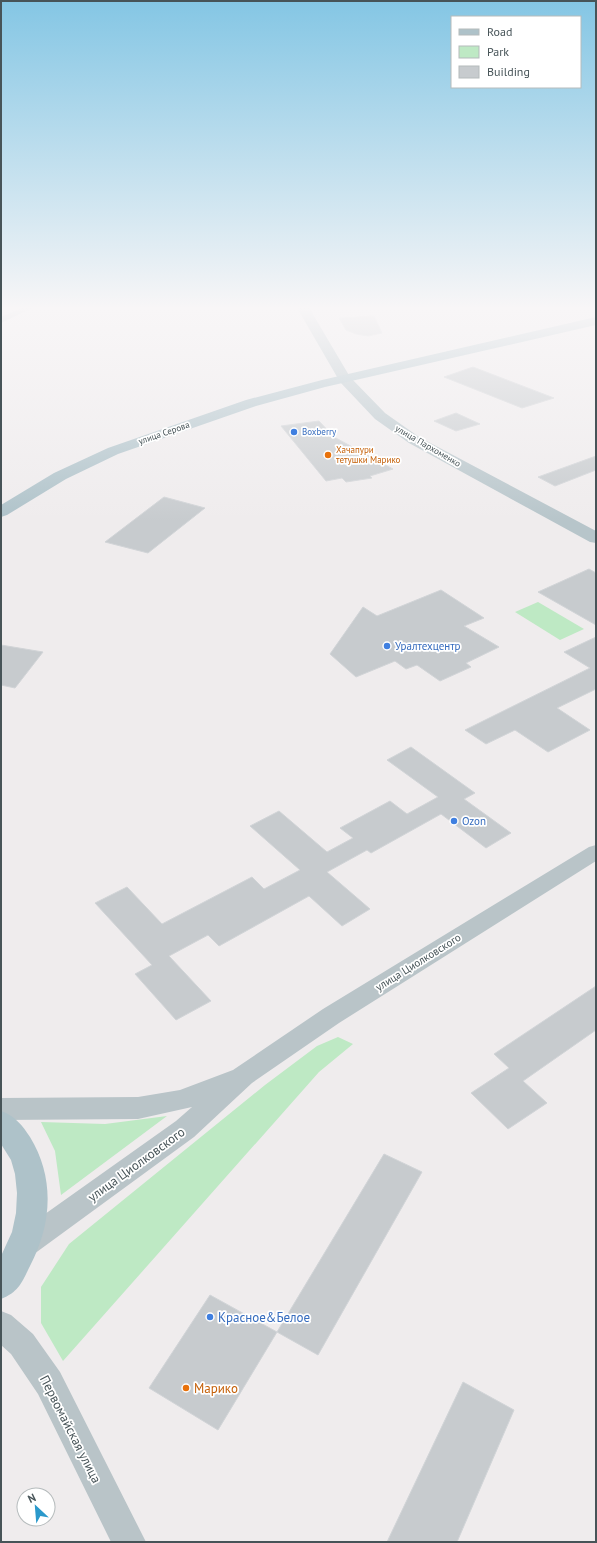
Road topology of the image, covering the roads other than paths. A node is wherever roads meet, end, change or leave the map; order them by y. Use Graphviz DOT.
graph roads {
  1 [pos="348,378"];
  2 [pos="344,379"];
  3 [pos="1,512"];
  4 [pos="596,538"];
  5 [pos="596,852"];
  6 [pos="243,1076"];
  7 [pos="1,1109"];
  8 [pos="1,1124"];
  9 [pos="24,1245"];
  10 [pos="1,1283"];
  11 [pos="1,1325"];
  12 [pos="129,1542"];
  1 -- 2 [label="main road, улица Серова"];
  2 -- 3 [label="main road, улица Серова"];
  2 -- 4 [label="main road, улица Пархоменко"];
  5 -- 6 [label="street, улица Циолковского"];
  6 -- 7 [label="street, улица Циолковского"];
  6 -- 9 [label="street, улица Циолковского"];
  8 -- 9 [label="main road"];
  9 -- 10 [label="main road"];
  11 -- 12 [label="street, Первомайская улица"];
}
